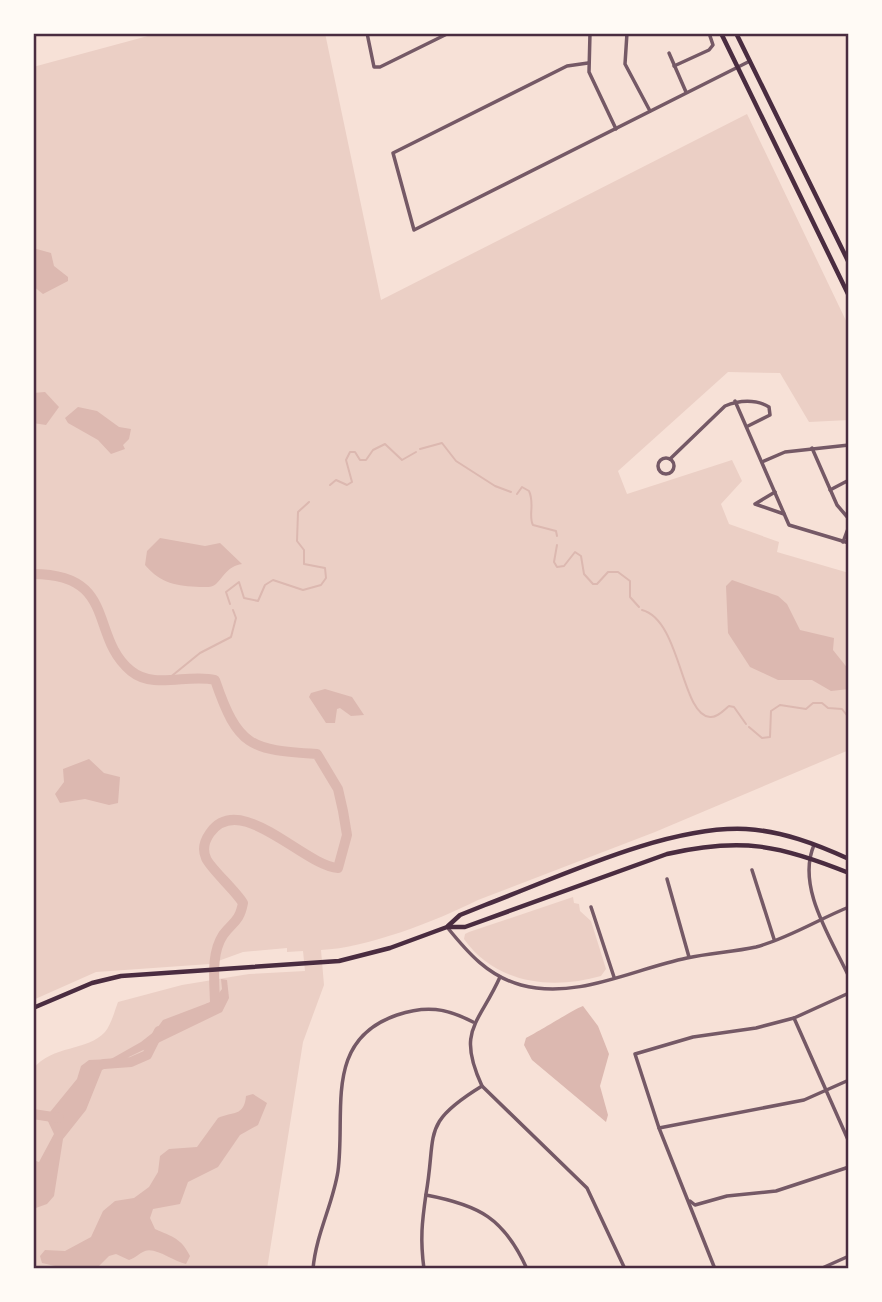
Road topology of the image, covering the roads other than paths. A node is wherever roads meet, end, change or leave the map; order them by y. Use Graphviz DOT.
graph roads {
  1 [pos="367,33"];
  2 [pos="449,33"];
  3 [pos="590,33"];
  4 [pos="627,33"];
  5 [pos="709,33"];
  6 [pos="721,33"];
  7 [pos="736,33"];
  8 [pos="668,54"];
  9 [pos="750,61"];
  10 [pos="588,63"];
  11 [pos="674,66"];
  12 [pos="737,68"];
  13 [pos="686,92"];
  14 [pos="650,111"];
  15 [pos="616,129"];
  16 [pos="849,263"];
  17 [pos="849,296"];
  18 [pos="736,401"];
  19 [pos="748,426"];
  20 [pos="849,444"];
  21 [pos="812,448"];
  22 [pos="670,459"];
  23 [pos="762,462"];
  24 [pos="849,480"];
  25 [pos="830,490"];
  26 [pos="775,492"];
  27 [pos="783,514"];
  28 [pos="849,519"];
  29 [pos="849,526"];
  30 [pos="846,542"];
  31 [pos="815,844"];
  32 [pos="809,857"];
  33 [pos="849,859"];
  34 [pos="752,870"];
  35 [pos="849,873"];
  36 [pos="667,879"];
  37 [pos="849,907"];
  38 [pos="591,908"];
  39 [pos="822,918"];
  40 [pos="447,927"];
  41 [pos="774,939"];
  42 [pos="689,957"];
  43 [pos="849,976"];
  44 [pos="500,977"];
  45 [pos="614,977"];
  46 [pos="849,993"];
  47 [pos="33,1008"];
  48 [pos="794,1018"];
  49 [pos="473,1022"];
  50 [pos="849,1080"];
  51 [pos="482,1086"];
  52 [pos="827,1092"];
  53 [pos="659,1128"];
  54 [pos="849,1142"];
  55 [pos="849,1167"];
  56 [pos="426,1195"];
  57 [pos="690,1201"];
  58 [pos="849,1256"];
  59 [pos="313,1269"];
  60 [pos="425,1269"];
  61 [pos="527,1269"];
  62 [pos="625,1269"];
  63 [pos="715,1269"];
  64 [pos="820,1269"];
  1 -- 2 [label="street"];
  3 -- 10 [label="street"];
  4 -- 14 [label="street"];
  5 -- 11 [label="street"];
  6 -- 12 [label="main road"];
  7 -- 9 [label="main road"];
  8 -- 11 [label="street"];
  9 -- 12 [label="street"];
  9 -- 16 [label="main road"];
  10 -- 15 [label="street"];
  10 -- 15 [label="street"];
  11 -- 13 [label="street"];
  12 -- 13 [label="street"];
  12 -- 17 [label="main road"];
  13 -- 14 [label="street"];
  14 -- 15 [label="street"];
  18 -- 19 [label="street"];
  18 -- 19 [label="street"];
  18 -- 22 [label="street"];
  19 -- 23 [label="street"];
  20 -- 21 [label="street"];
  21 -- 23 [label="street"];
  21 -- 25 [label="street"];
  22 -- 22 [label="street"];
  23 -- 26 [label="street"];
  24 -- 25 [label="street"];
  25 -- 28 [label="street"];
  26 -- 27 [label="street"];
  26 -- 27 [label="street"];
  27 -- 30 [label="street"];
  29 -- 30 [label="street"];
  31 -- 32 [label="street"];
  31 -- 33 [label="main road"];
  31 -- 40 [label="main road"];
  32 -- 35 [label="main road"];
  32 -- 39 [label="street"];
  32 -- 40 [label="main road"];
  34 -- 41 [label="street"];
  36 -- 42 [label="street"];
  37 -- 39 [label="street"];
  38 -- 45 [label="street"];
  39 -- 41 [label="street"];
  39 -- 43 [label="street"];
  40 -- 44 [label="street"];
  40 -- 47 [label="main road"];
  41 -- 42 [label="street"];
  42 -- 45 [label="street"];
  44 -- 45 [label="street"];
  44 -- 49 [label="street"];
  46 -- 48 [label="street"];
  48 -- 52 [label="street"];
  48 -- 53 [label="street"];
  49 -- 51 [label="street"];
  49 -- 59 [label="street"];
  50 -- 52 [label="street"];
  51 -- 56 [label="street"];
  51 -- 62 [label="street"];
  52 -- 53 [label="street"];
  52 -- 54 [label="street"];
  53 -- 57 [label="street"];
  55 -- 57 [label="street"];
  56 -- 60 [label="street"];
  56 -- 61 [label="street"];
  57 -- 63 [label="street"];
  58 -- 64 [label="street"];
}
